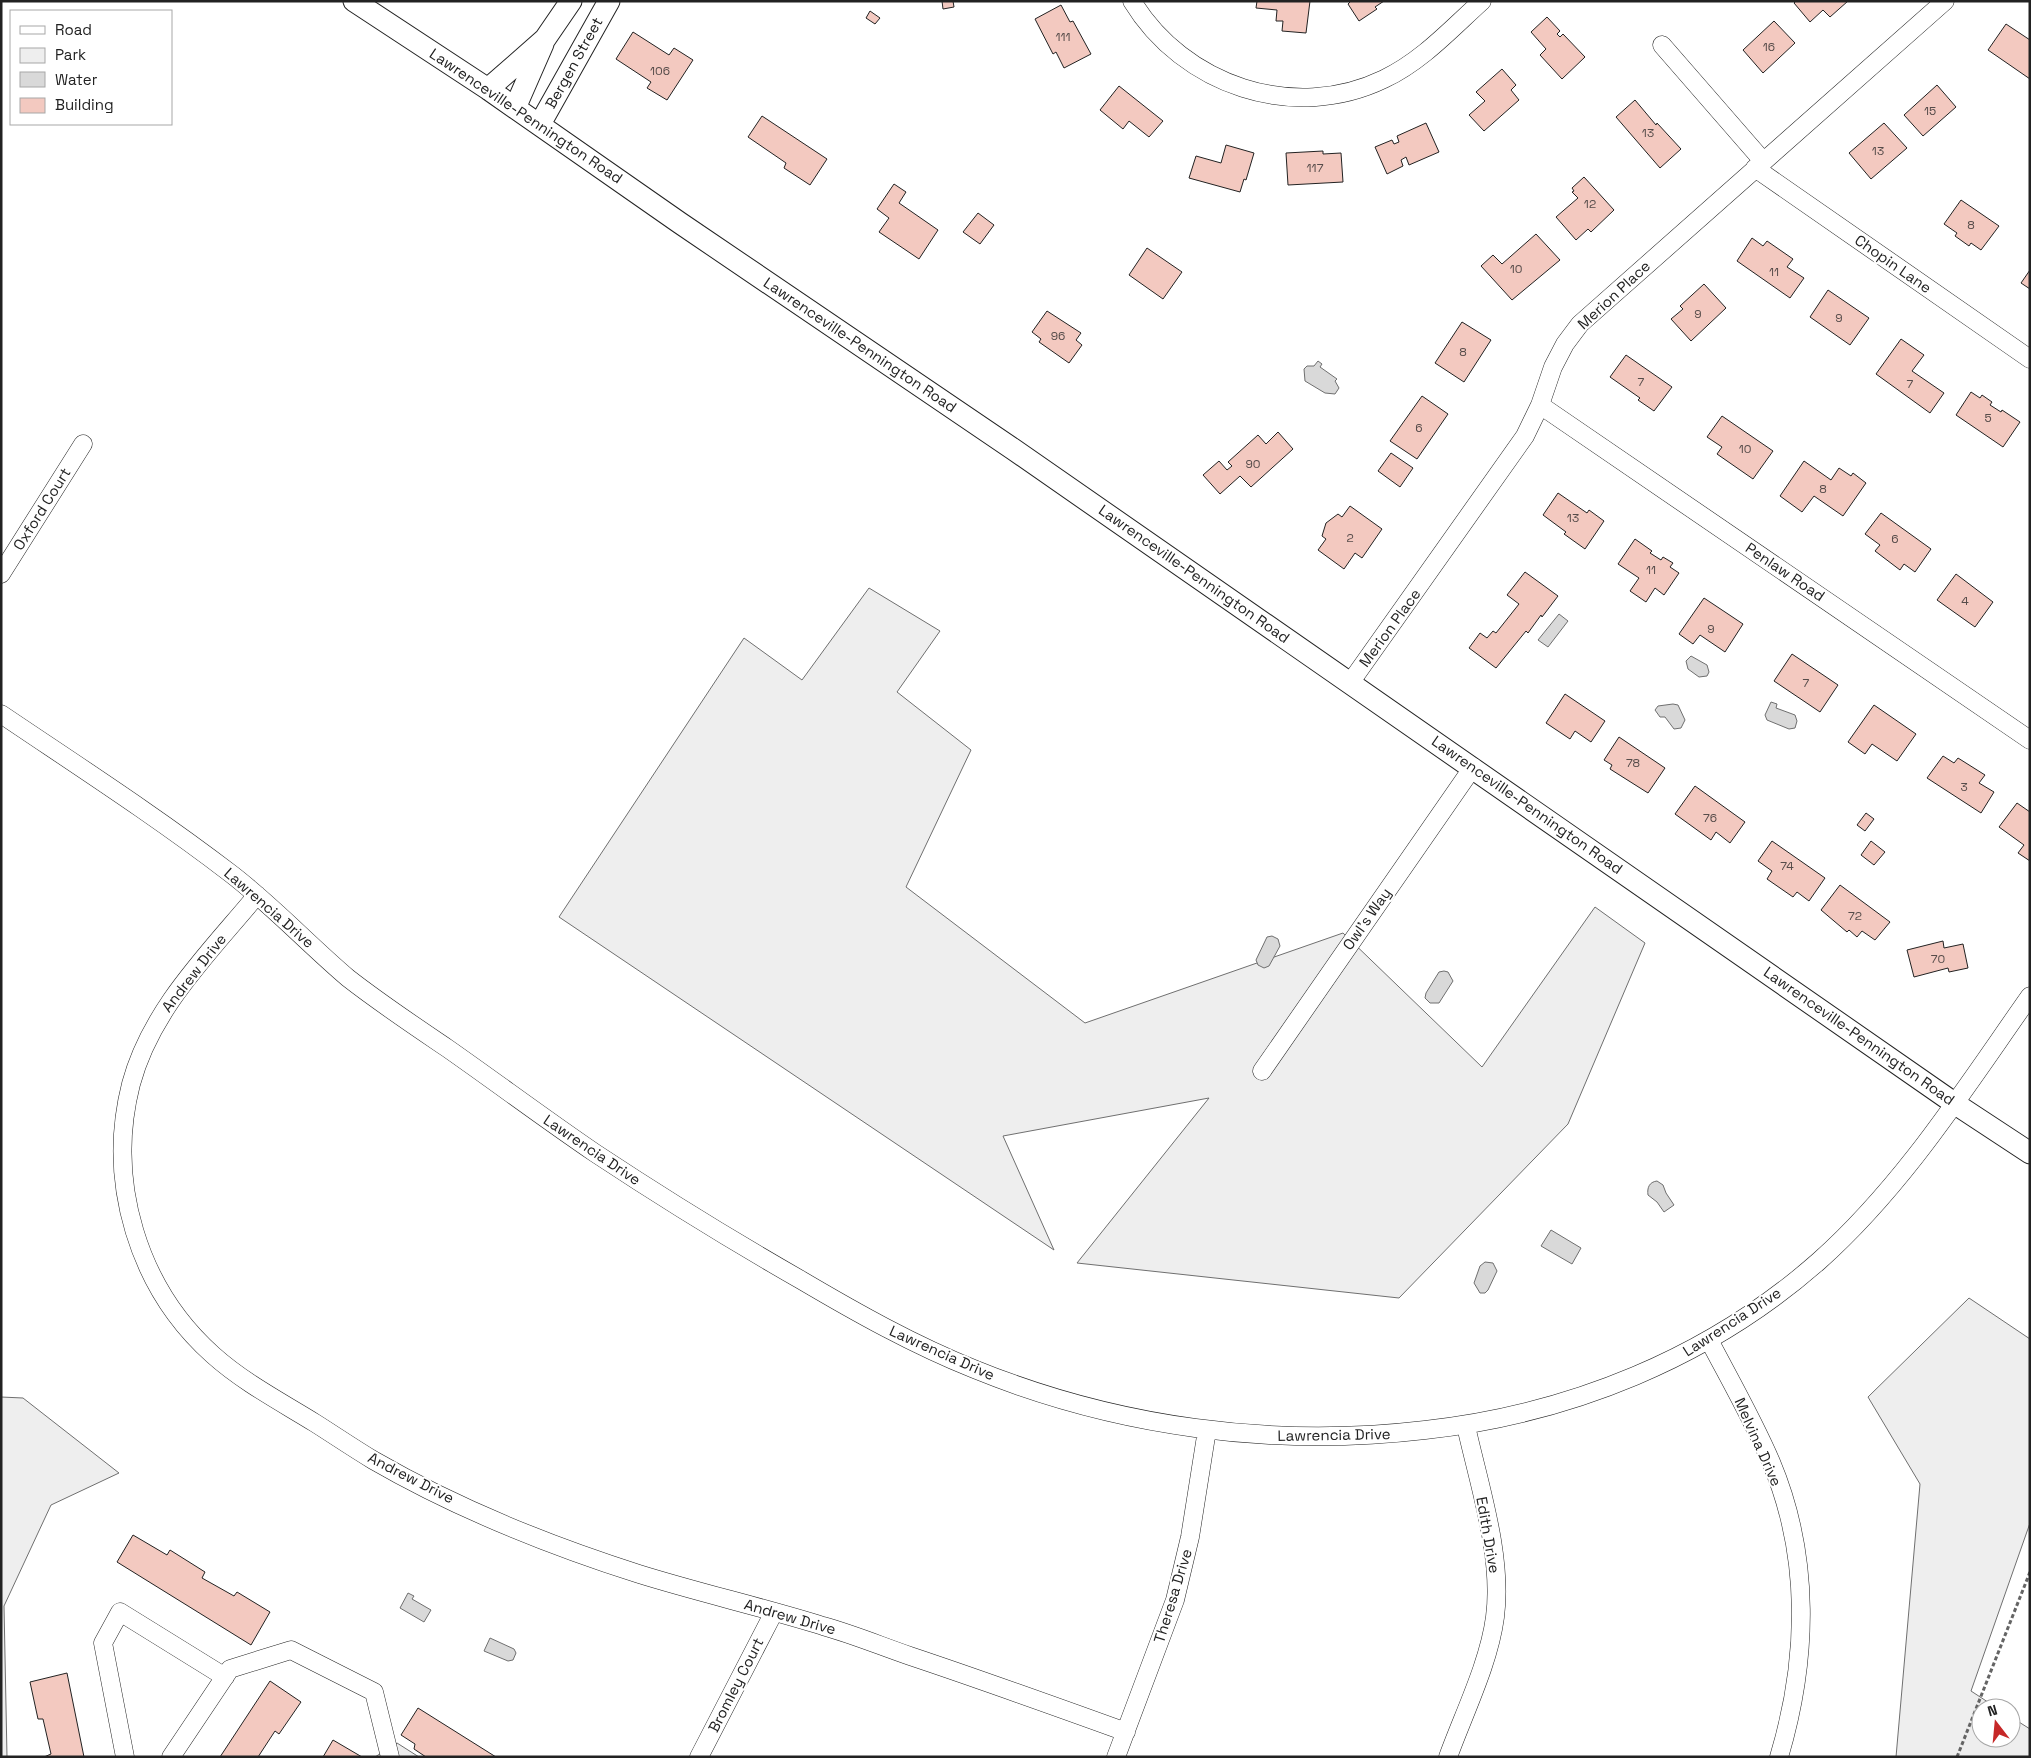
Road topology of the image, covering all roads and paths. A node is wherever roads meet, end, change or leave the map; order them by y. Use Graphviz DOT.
graph roads {
  1 [pos="354,1"];
  2 [pos="571,1"];
  3 [pos="609,1"];
  4 [pos="1132,1"];
  5 [pos="1482,1"];
  6 [pos="1945,1"];
  7 [pos="545,39"];
  8 [pos="1662,45"];
  9 [pos="488,89"];
  10 [pos="515,108"];
  11 [pos="540,124"];
  12 [pos="1759,165"];
  13 [pos="2030,359"];
  14 [pos="1540,405"];
  15 [pos="83,444"];
  16 [pos="1,574"];
  17 [pos="1350,683"];
  18 [pos="1,714"];
  19 [pos="2030,740"];
  20 [pos="1473,768"];
  21 [pos="256,895"];
  22 [pos="2030,996"];
  23 [pos="1262,1071"];
  24 [pos="1954,1103"];
  25 [pos="2030,1153"];
  26 [pos="1710,1340"];
  27 [pos="1466,1426"];
  28 [pos="1207,1430"];
  29 [pos="2030,1572"];
  30 [pos="774,1612"];
  31 [pos="225,1677"];
  32 [pos="1126,1732"];
  33 [pos="125,1757"];
  34 [pos="171,1757"];
  35 [pos="390,1757"];
  36 [pos="699,1757"];
  37 [pos="1116,1757"];
  38 [pos="1448,1757"];
  39 [pos="1779,1757"];
  40 [pos="1956,1757"];
  1 -- 9 [label="street, Lawrenceville-Pennington Road"];
  2 -- 7 [label="street, Bergen Street"];
  3 -- 11 [label="street, Bergen Street"];
  4 -- 5 [label="street"];
  6 -- 12 [label="street, Merion Place"];
  7 -- 9 [label="street, Bergen Street"];
  7 -- 10 [label="street, Bergen Street"];
  8 -- 12 [label="street, Chopin Lane"];
  9 -- 10 [label="street, Lawrenceville-Pennington Road"];
  10 -- 11 [label="street, Lawrenceville-Pennington Road"];
  11 -- 17 [label="street, Lawrenceville-Pennington Road"];
  12 -- 13 [label="street, Chopin Lane"];
  12 -- 14 [label="street, Merion Place"];
  14 -- 17 [label="street, Merion Place"];
  14 -- 19 [label="street, Penlaw Road"];
  15 -- 16 [label="street, Oxford Court"];
  17 -- 20 [label="street, Lawrenceville-Pennington Road"];
  18 -- 21 [label="street, Lawrencia Drive"];
  20 -- 23 [label="street, Owl's Way"];
  20 -- 24 [label="street, Lawrenceville-Pennington Road"];
  21 -- 28 [label="street, Lawrencia Drive"];
  21 -- 30 [label="street, Andrew Drive"];
  22 -- 24 [label="street"];
  24 -- 25 [label="street, Lawrenceville-Pennington Road"];
  24 -- 26 [label="street, Lawrencia Drive"];
  26 -- 27 [label="street, Lawrencia Drive"];
  26 -- 39 [label="street, Melvina Drive"];
  27 -- 28 [label="street, Lawrencia Drive"];
  27 -- 38 [label="street, Edith Drive"];
  28 -- 32 [label="street, Theresa Drive"];
  29 -- 40 [label="path"];
  30 -- 32 [label="street, Andrew Drive"];
  30 -- 36 [label="street, Bromley Court"];
  31 -- 33 [label="street"];
  31 -- 34 [label="street"];
  31 -- 35 [label="street"];
  32 -- 37 [label="street, Theresa Drive"];
}
